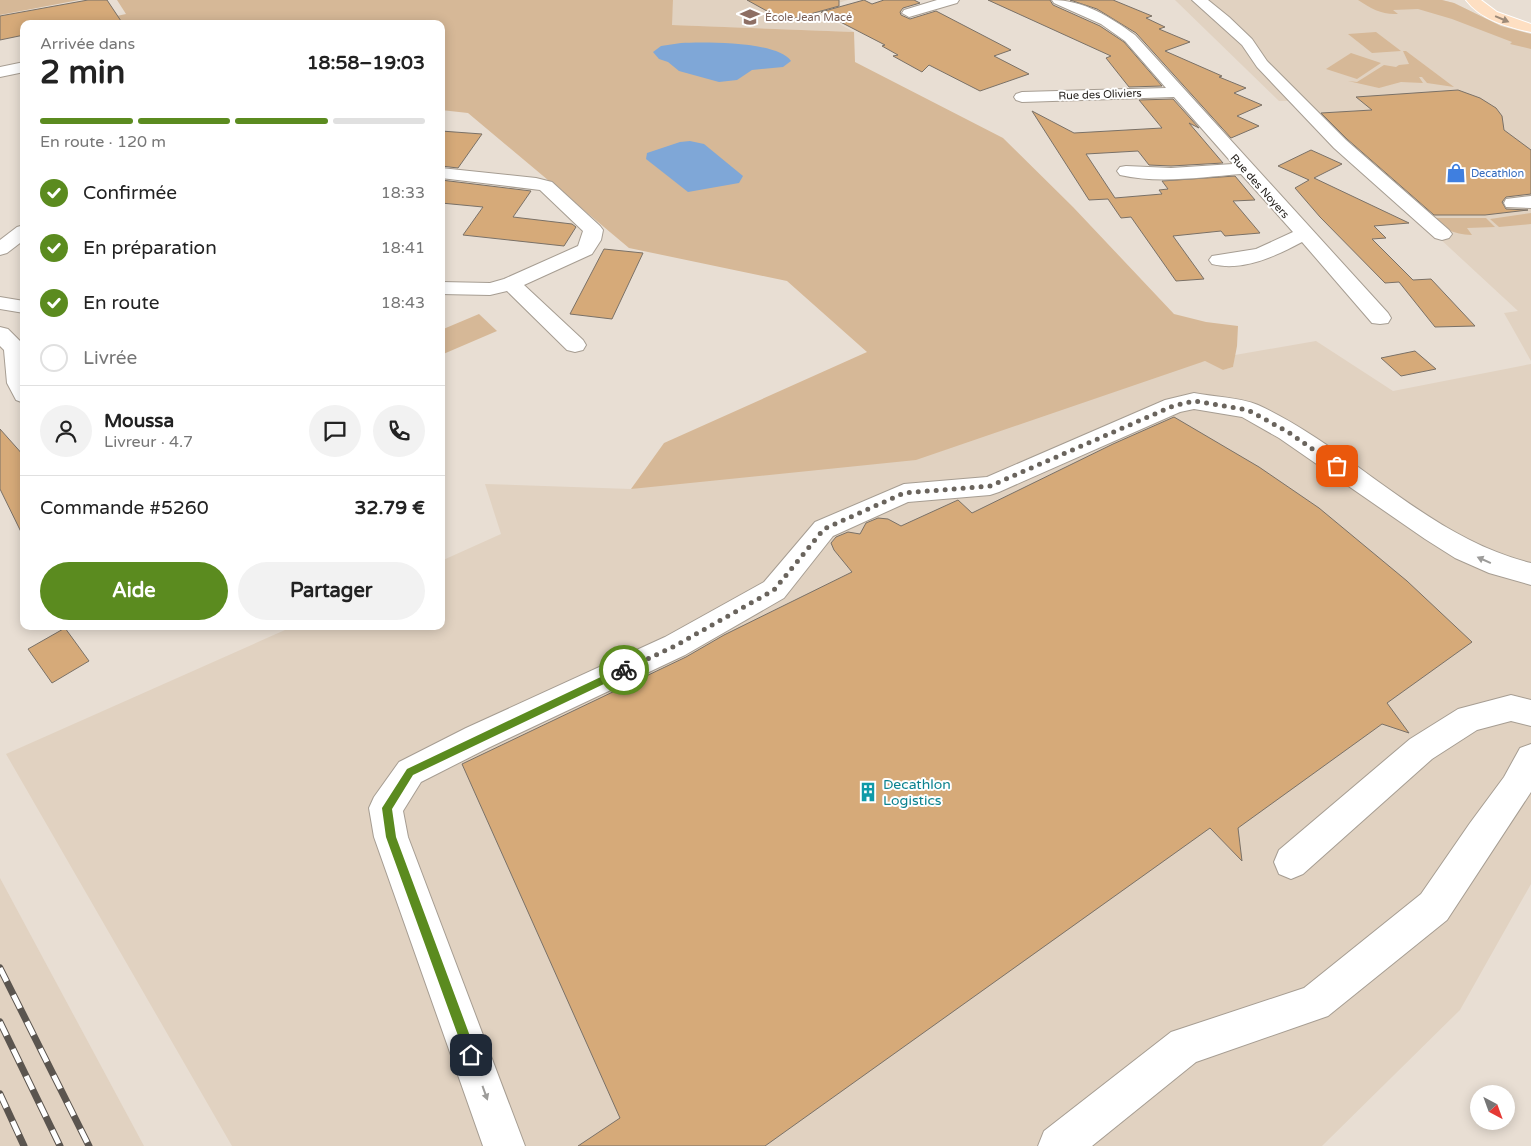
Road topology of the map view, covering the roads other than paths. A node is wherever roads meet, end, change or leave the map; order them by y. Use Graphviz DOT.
graph roads {
  1 [pos="952,0"];
  2 [pos="1059,0"];
  3 [pos="1199,0"];
  4 [pos="1470,1"];
  5 [pos="909,13"];
  6 [pos="1531,28"];
  7 [pos="20,68"];
  8 [pos="0,72"];
  9 [pos="1177,92"];
  10 [pos="1022,97"];
  11 [pos="1245,168"];
  12 [pos="1126,171"];
  13 [pos="445,173"];
  14 [pos="0,224"];
  15 [pos="20,226"];
  16 [pos="1303,234"];
  17 [pos="1442,234"];
  18 [pos="20,235"];
  19 [pos="0,249"];
  20 [pos="20,256"];
  21 [pos="1219,260"];
  22 [pos="0,267"];
  23 [pos="511,284"];
  24 [pos="445,288"];
  25 [pos="0,303"];
  26 [pos="20,306"];
  27 [pos="1380,318"];
  28 [pos="0,334"];
  29 [pos="575,345"];
  30 [pos="20,387"];
  31 [pos="1531,574"];
  32 [pos="1531,713"];
  33 [pos="1531,758"];
  34 [pos="1291,862"];
  35 [pos="504,1146"];
  36 [pos="1059,1146"];
  1 -- 5 [label="street"];
  2 -- 9 [label="street, Rue des Noyers"];
  3 -- 17 [label="street"];
  4 -- 6 [label="main road, one-way"];
  7 -- 8 [label="street"];
  9 -- 10 [label="street, Rue des Oliviers"];
  9 -- 11 [label="street, Rue des Noyers"];
  11 -- 12 [label="street"];
  11 -- 16 [label="street, Rue des Noyers"];
  13 -- 23 [label="street"];
  14 -- 15 [label="street"];
  16 -- 21 [label="street"];
  16 -- 27 [label="street, Rue des Noyers"];
  18 -- 19 [label="street"];
  20 -- 22 [label="street"];
  23 -- 24 [label="street"];
  23 -- 29 [label="street"];
  25 -- 26 [label="street"];
  28 -- 30 [label="street"];
  31 -- 35 [label="street, one-way"];
  32 -- 34 [label="street"];
  33 -- 36 [label="street"];
}
